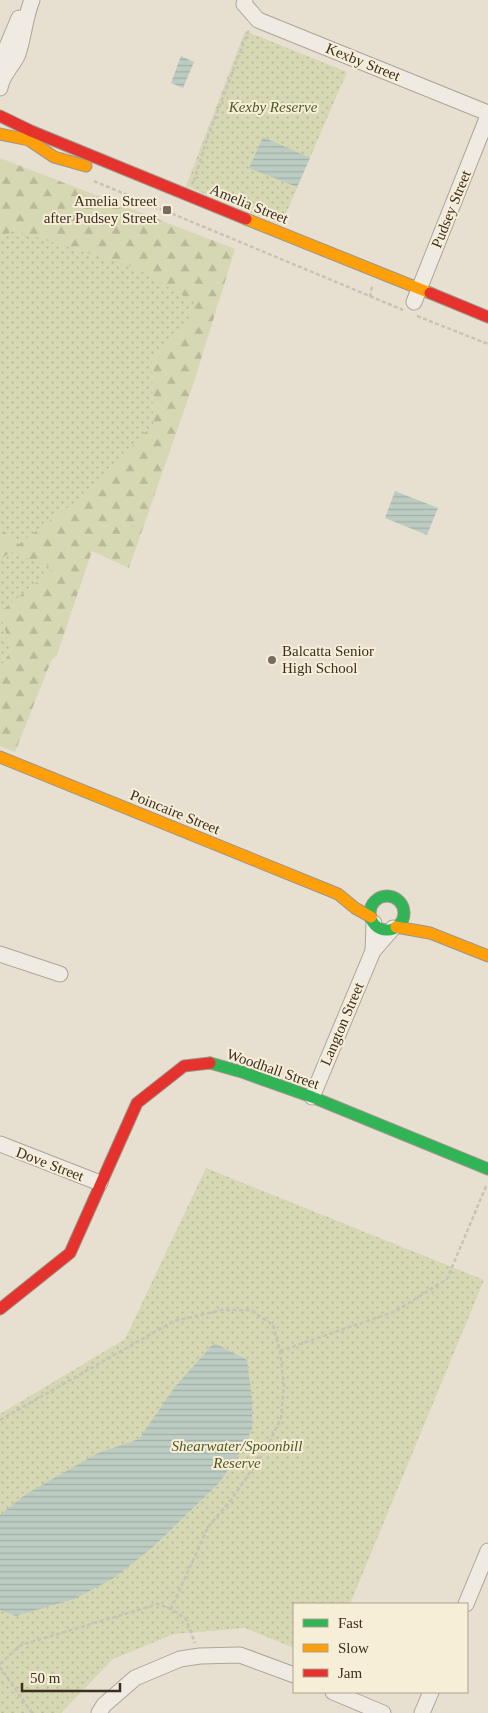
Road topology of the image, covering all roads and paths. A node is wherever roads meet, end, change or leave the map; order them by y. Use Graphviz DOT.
graph roads {
  1 [pos="31,2"];
  2 [pos="245,2"];
  3 [pos="250,26"];
  4 [pos="0,63"];
  5 [pos="0,88"];
  6 [pos="488,115"];
  7 [pos="0,116"];
  8 [pos="0,134"];
  9 [pos="94,180"];
  10 [pos="125,182"];
  11 [pos="192,185"];
  12 [pos="374,271"];
  13 [pos="370,297"];
  14 [pos="413,303"];
  15 [pos="488,318"];
  16 [pos="488,344"];
  17 [pos="0,757"];
  18 [pos="338,894"];
  19 [pos="383,897"];
  20 [pos="404,910"];
  21 [pos="373,920"];
  22 [pos="394,928"];
  23 [pos="430,932"];
  24 [pos="373,952"];
  25 [pos="0,954"];
  26 [pos="488,956"];
  27 [pos="60,974"];
  28 [pos="312,1097"];
  29 [pos="0,1144"];
  30 [pos="488,1169"];
  31 [pos="488,1181"];
  32 [pos="100,1183"];
  33 [pos="0,1309"];
  34 [pos="280,1351"];
  35 [pos="0,1420"];
  36 [pos="488,1550"];
  37 [pos="466,1603"];
  38 [pos="171,1609"];
  39 [pos="200,1656"];
  40 [pos="0,1666"];
  41 [pos="293,1675"];
  42 [pos="335,1693"];
  43 [pos="430,1693"];
  44 [pos="32,1713"];
  45 [pos="99,1713"];
  46 [pos="382,1713"];
  47 [pos="422,1713"];
  1 -- 4 [label="street"];
  1 -- 5 [label="street"];
  2 -- 6 [label="street, Kexby Street"];
  3 -- 11 [label="path"];
  6 -- 14 [label="street, Pudsey Street"];
  7 -- 12 [label="street, Amelia Street"];
  8 -- 10 [label="street"];
  9 -- 13 [label="path"];
  12 -- 13 [label="path"];
  12 -- 14 [label="street, Amelia Street"];
  13 -- 14 [label="path"];
  14 -- 15 [label="street, Amelia Street"];
  14 -- 16 [label="path"];
  17 -- 18 [label="street, Poincaire Street"];
  18 -- 19 [label="street, Poincaire Street"];
  18 -- 21 [label="street, Poincaire Street"];
  19 -- 20 [label="street"];
  19 -- 21 [label="street"];
  20 -- 22 [label="street"];
  20 -- 23 [label="street"];
  21 -- 22 [label="street"];
  21 -- 24 [label="street, Langton Street"];
  22 -- 23 [label="street"];
  22 -- 24 [label="street, Langton Street"];
  23 -- 26 [label="street"];
  24 -- 28 [label="street, Langton Street"];
  25 -- 27 [label="street"];
  28 -- 30 [label="street, Woodhall Street"];
  28 -- 32 [label="street, Woodhall Street"];
  29 -- 32 [label="street, Dove Street"];
  31 -- 34 [label="path"];
  32 -- 33 [label="street, Woodhall Street"];
  34 -- 35 [label="path"];
  34 -- 38 [label="path"];
  36 -- 37 [label="street"];
  38 -- 39 [label="path"];
  38 -- 40 [label="path"];
  39 -- 41 [label="street"];
  39 -- 45 [label="street"];
  40 -- 44 [label="path"];
  42 -- 46 [label="street"];
  43 -- 47 [label="street"];
}
